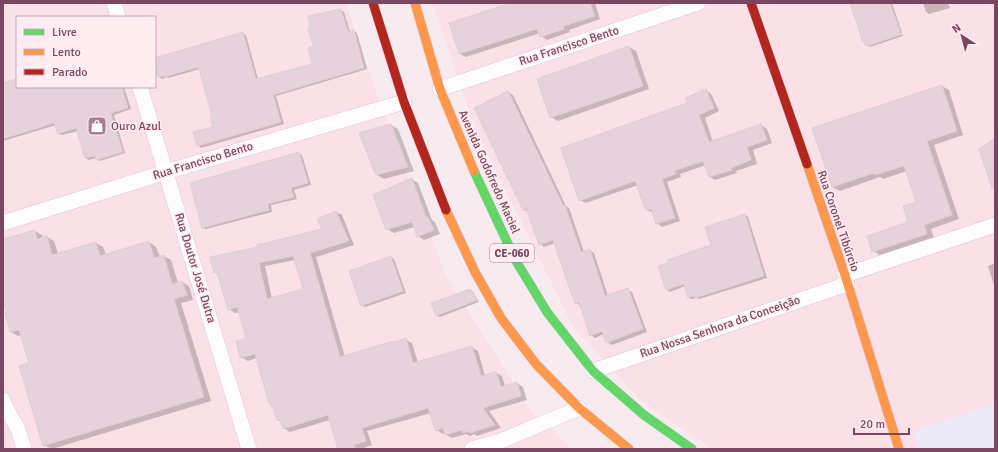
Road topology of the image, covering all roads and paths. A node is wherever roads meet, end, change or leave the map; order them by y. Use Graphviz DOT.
graph roads {
  1 [pos="114,3"];
  2 [pos="373,3"];
  3 [pos="415,3"];
  4 [pos="698,3"];
  5 [pos="751,3"];
  6 [pos="118,16"];
  7 [pos="140,88"];
  8 [pos="440,88"];
  9 [pos="404,102"];
  10 [pos="166,172"];
  11 [pos="3,223"];
  12 [pos="995,225"];
  13 [pos="846,280"];
  14 [pos="593,371"];
  15 [pos="3,400"];
  16 [pos="579,408"];
  17 [pos="24,449"];
  18 [pos="249,449"];
  19 [pos="472,449"];
  20 [pos="628,449"];
  21 [pos="692,449"];
  22 [pos="899,449"];
  1 -- 6 [label="street"];
  2 -- 9 [label="main road, CE-060"];
  3 -- 8 [label="main road, Avenida Godofredo Maciel / CE-060"];
  4 -- 8 [label="street, Rua Francisco Bento"];
  5 -- 13 [label="main road, Rua Coronel Tibúrcio"];
  7 -- 10 [label="street, Rua Doutor José Dutra"];
  8 -- 14 [label="main road, Avenida Godofredo Maciel / CE-060"];
  9 -- 10 [label="street, Rua Francisco Bento"];
  9 -- 16 [label="main road, CE-060"];
  10 -- 11 [label="street, Rua Francisco Bento"];
  10 -- 18 [label="street, Rua Doutor José Dutra"];
  12 -- 13 [label="street, Rua Nossa Senhora da Conceição"];
  13 -- 14 [label="street, Rua Nossa Senhora da Conceição"];
  13 -- 22 [label="main road, Rua Coronel Tibúrcio"];
  14 -- 21 [label="main road, Avenida Godofredo Maciel / CE-060"];
  15 -- 17 [label="street"];
  16 -- 19 [label="street"];
  16 -- 20 [label="main road, CE-060"];
}
